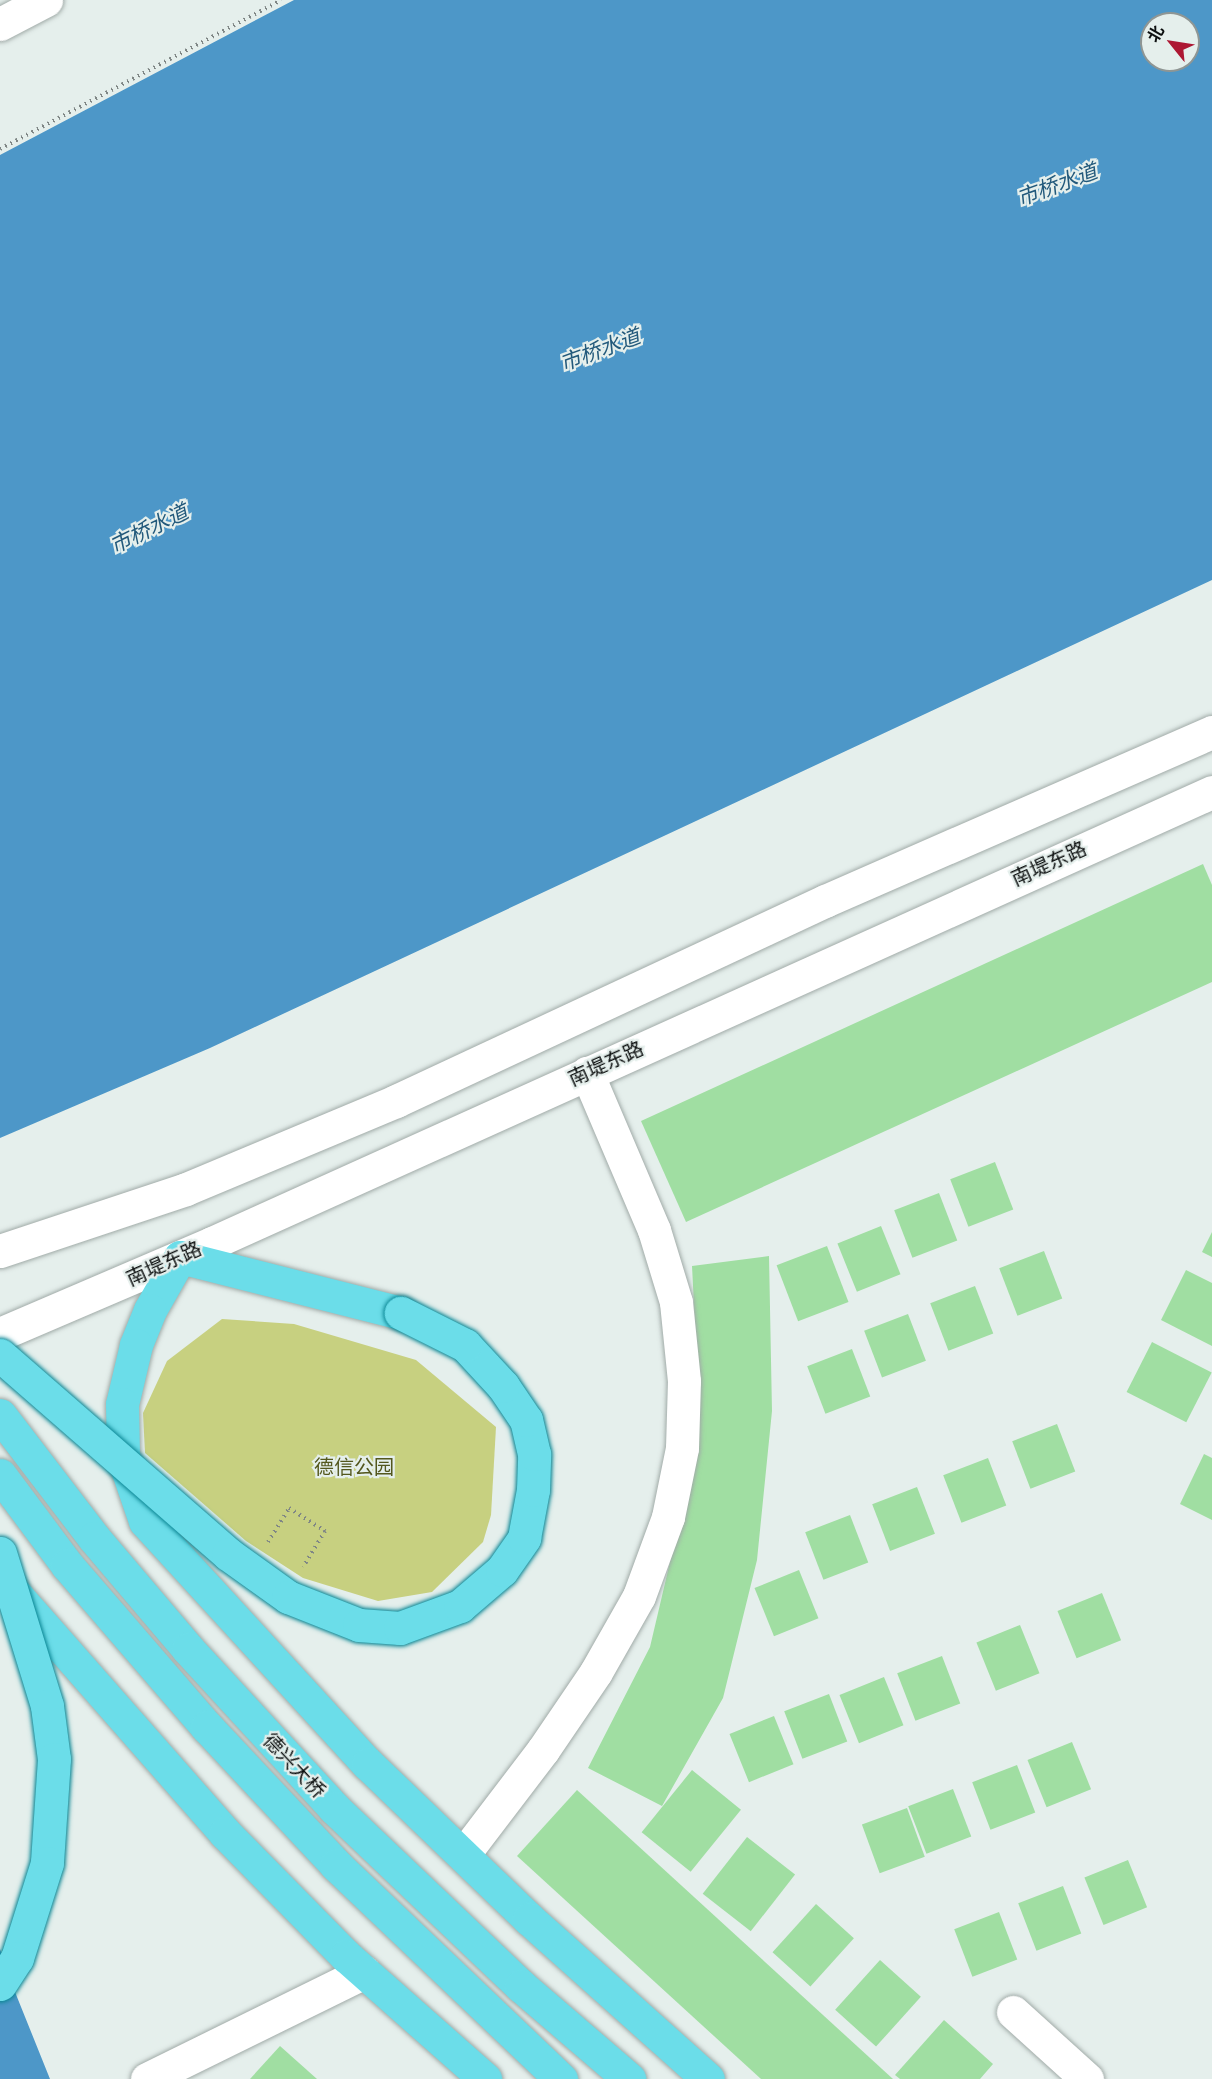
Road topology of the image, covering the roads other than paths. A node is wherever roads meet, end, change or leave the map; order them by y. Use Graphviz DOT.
graph roads {
  1 [pos="46,0"];
  2 [pos="0,24"];
  3 [pos="1212,732"];
  4 [pos="1212,792"];
  5 [pos="586,1073"];
  6 [pos="0,1251"];
  7 [pos="180,1257"];
  8 [pos="0,1335"];
  9 [pos="0,1355"];
  10 [pos="0,1415"];
  11 [pos="0,1475"];
  12 [pos="0,1553"];
  13 [pos="0,1577"];
  14 [pos="463,1856"];
  15 [pos="364,1972"];
  16 [pos="0,1984"];
  17 [pos="1013,2012"];
  18 [pos="147,2079"];
  19 [pos="485,2079"];
  20 [pos="561,2079"];
  21 [pos="629,2079"];
  22 [pos="708,2079"];
  23 [pos="1087,2079"];
  1 -- 2 [label="street"];
  3 -- 6 [label="street"];
  4 -- 5 [label="street, 南堤东路"];
  5 -- 7 [label="street, 南堤东路"];
  5 -- 14 [label="street"];
  7 -- 8 [label="street, 南堤东路"];
  7 -- 9 [label="main road, bridge"];
  7 -- 14 [label="main road"];
  10 -- 21 [label="main road, 德兴大桥"];
  11 -- 20 [label="main road, 德兴大桥"];
  12 -- 16 [label="main road, bridge"];
  13 -- 15 [label="main road"];
  14 -- 22 [label="main road"];
  15 -- 18 [label="street"];
  15 -- 19 [label="main road"];
  17 -- 23 [label="street"];
}
